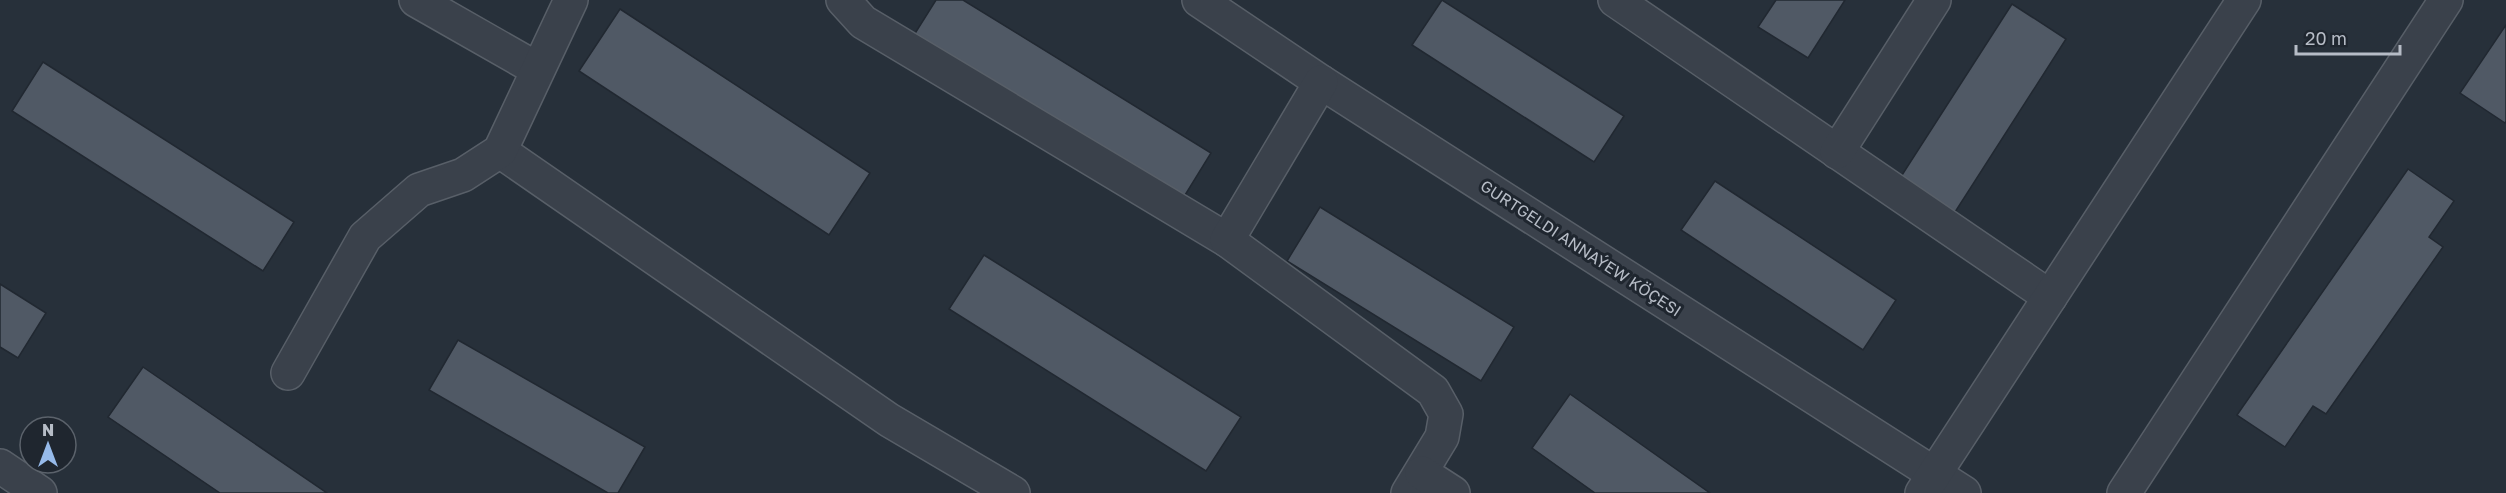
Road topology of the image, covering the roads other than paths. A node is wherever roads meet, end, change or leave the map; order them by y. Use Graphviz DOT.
graph roads {
  1 [pos="416,0"];
  2 [pos="571,0"];
  3 [pos="843,0"];
  4 [pos="1199,0"];
  5 [pos="1615,0"];
  6 [pos="1934,0"];
  7 [pos="2244,0"];
  8 [pos="2446,0"];
  9 [pos="537,69"];
  10 [pos="1321,82"];
  11 [pos="500,151"];
  12 [pos="1837,152"];
  13 [pos="1227,240"];
  14 [pos="2050,297"];
  15 [pos="288,373"];
  16 [pos="0,466"];
  17 [pos="1415,483"];
  18 [pos="1928,483"];
  19 [pos="40,493"];
  20 [pos="1013,493"];
  21 [pos="1453,493"];
  22 [pos="1964,493"];
  23 [pos="2124,493"];
  1 -- 9 [label="street"];
  2 -- 9 [label="street"];
  3 -- 13 [label="street"];
  4 -- 10 [label="street, GURTGELDI ANNAÝEW KÖÇESI"];
  5 -- 12 [label="street"];
  6 -- 12 [label="street"];
  7 -- 14 [label="street"];
  8 -- 23 [label="street"];
  9 -- 11 [label="street"];
  10 -- 13 [label="street"];
  10 -- 18 [label="street, GURTGELDI ANNAÝEW KÖÇESI"];
  11 -- 15 [label="street"];
  11 -- 20 [label="street"];
  12 -- 14 [label="street"];
  13 -- 17 [label="street"];
  14 -- 18 [label="street"];
  16 -- 19 [label="street"];
  17 -- 21 [label="street"];
  18 -- 22 [label="street, GURTGELDI ANNAÝEW KÖÇESI"];
}
